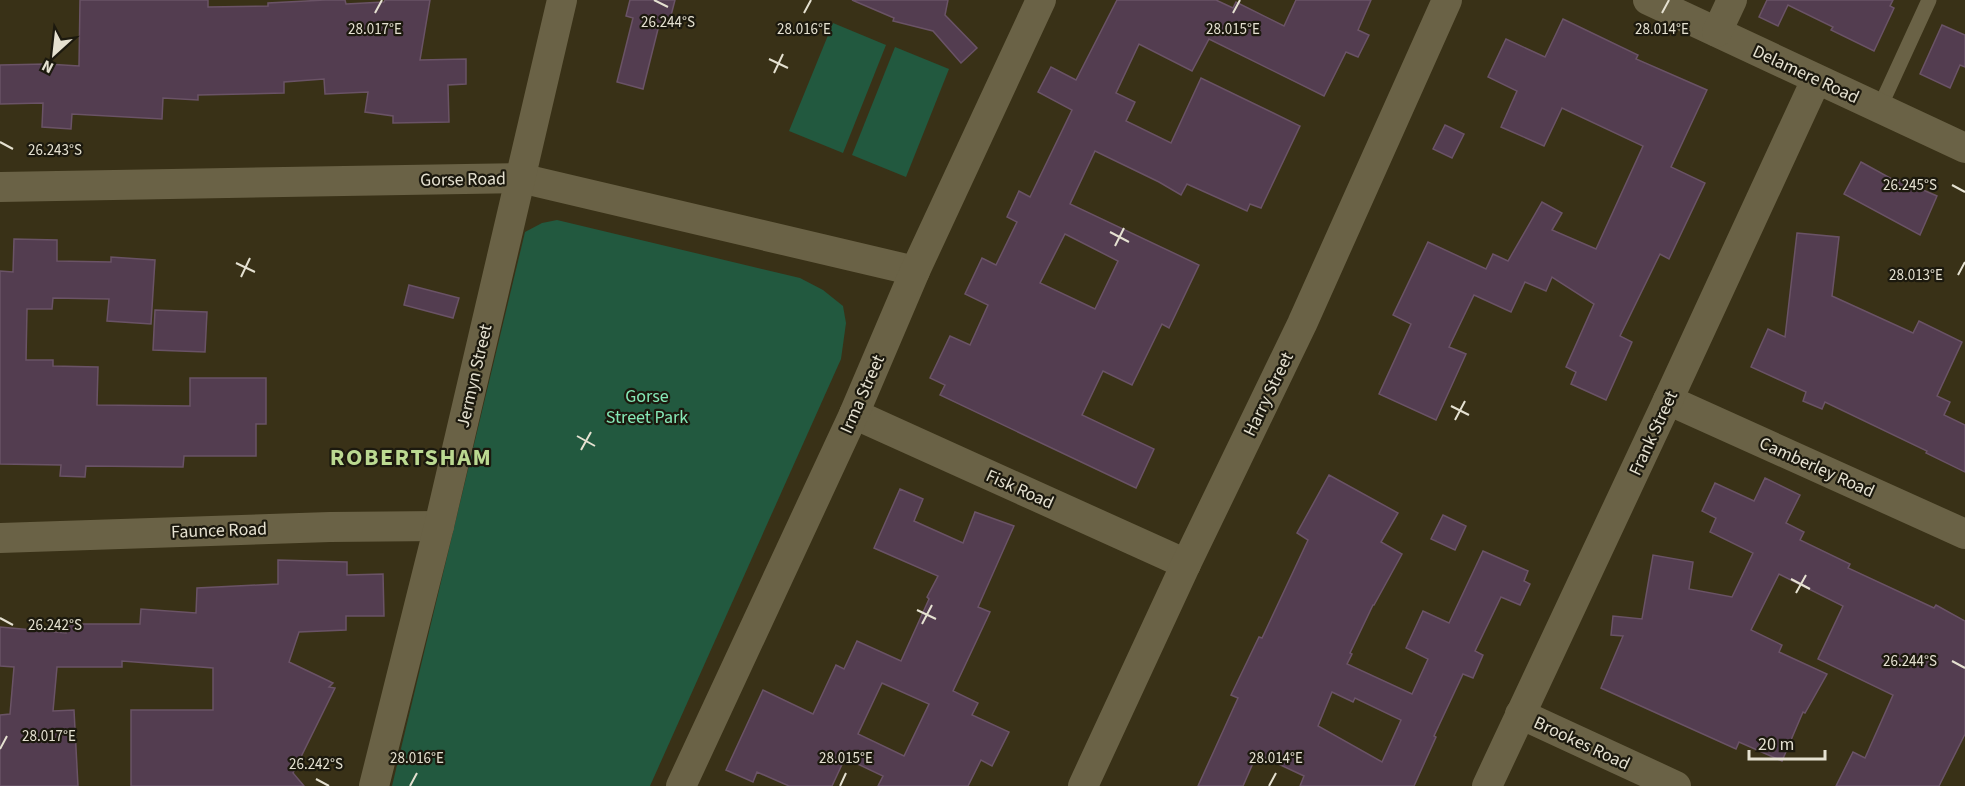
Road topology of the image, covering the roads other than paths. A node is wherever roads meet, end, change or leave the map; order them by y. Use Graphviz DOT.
graph roads {
  1 [pos="562,0"];
  2 [pos="1041,0"];
  3 [pos="1447,0"];
  4 [pos="1648,0"];
  5 [pos="1732,0"];
  6 [pos="1929,0"];
  7 [pos="1717,32"];
  8 [pos="1816,80"];
  9 [pos="1879,109"];
  10 [pos="1965,148"];
  11 [pos="520,178"];
  12 [pos="0,187"];
  13 [pos="915,271"];
  14 [pos="1668,400"];
  15 [pos="854,414"];
  16 [pos="439,526"];
  17 [pos="1965,534"];
  18 [pos="0,538"];
  19 [pos="1186,564"];
  20 [pos="1520,714"];
  21 [pos="374,786"];
  22 [pos="681,786"];
  23 [pos="1083,786"];
  24 [pos="1487,786"];
  25 [pos="1676,786"];
  1 -- 11 [label="street, Jermyn Street"];
  2 -- 13 [label="street, Irma Street"];
  3 -- 19 [label="street, Harry Street"];
  4 -- 7 [label="street, Delamere Road"];
  5 -- 7 [label="street"];
  6 -- 9 [label="lane"];
  7 -- 8 [label="street, Delamere Road"];
  8 -- 9 [label="street, Delamere Road"];
  8 -- 14 [label="street, Frank Street"];
  9 -- 10 [label="street, Delamere Road"];
  11 -- 12 [label="street, Gorse Road"];
  11 -- 13 [label="street, Gorse Road"];
  11 -- 16 [label="street, Jermyn Street"];
  13 -- 15 [label="street, Irma Street"];
  14 -- 17 [label="street, Camberley Road"];
  14 -- 20 [label="street, Frank Street"];
  15 -- 19 [label="street, Fisk Road"];
  15 -- 22 [label="street, Irma Street"];
  16 -- 18 [label="street, Faunce Road"];
  16 -- 21 [label="street, Jermyn Street"];
  19 -- 23 [label="street, Harry Street"];
  20 -- 24 [label="street, Frank Street"];
  20 -- 25 [label="street, Brookes Road"];
}
